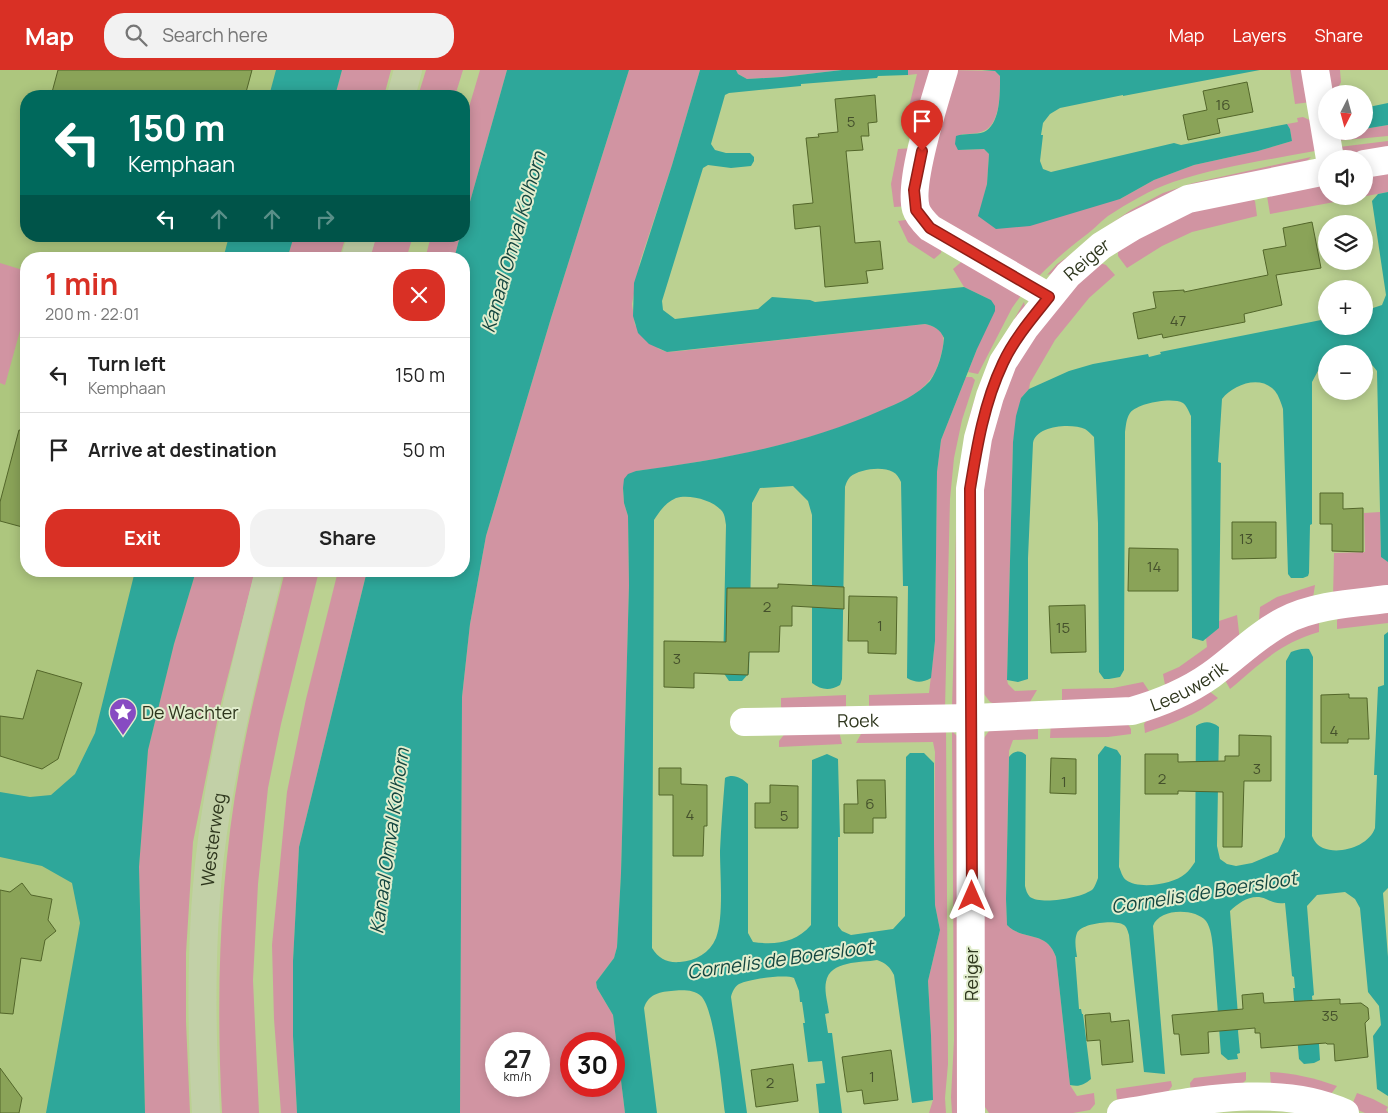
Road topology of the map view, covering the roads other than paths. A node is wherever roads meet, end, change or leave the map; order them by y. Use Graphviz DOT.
graph roads {
  1 [pos="408,70"];
  2 [pos="944,70"];
  3 [pos="1315,70"];
  4 [pos="403,90"];
  5 [pos="1328,150"];
  6 [pos="1388,160"];
  7 [pos="1373,162"];
  8 [pos="1318,173"];
  9 [pos="1049,297"];
  10 [pos="268,577"];
  11 [pos="1388,599"];
  12 [pos="972,718"];
  13 [pos="744,722"];
  14 [pos="206,1113"];
  15 [pos="971,1113"];
  16 [pos="1121,1113"];
  17 [pos="1344,1113"];
  1 -- 4 [label="main road"];
  2 -- 9 [label="street"];
  3 -- 5 [label="street"];
  6 -- 7 [label="street"];
  8 -- 9 [label="street, Reiger"];
  9 -- 12 [label="street, Reiger"];
  10 -- 14 [label="main road, Westerweg"];
  11 -- 12 [label="street, Leeuwerik"];
  12 -- 13 [label="street, Roek"];
  12 -- 15 [label="street, Reiger"];
  16 -- 17 [label="street"];
}
